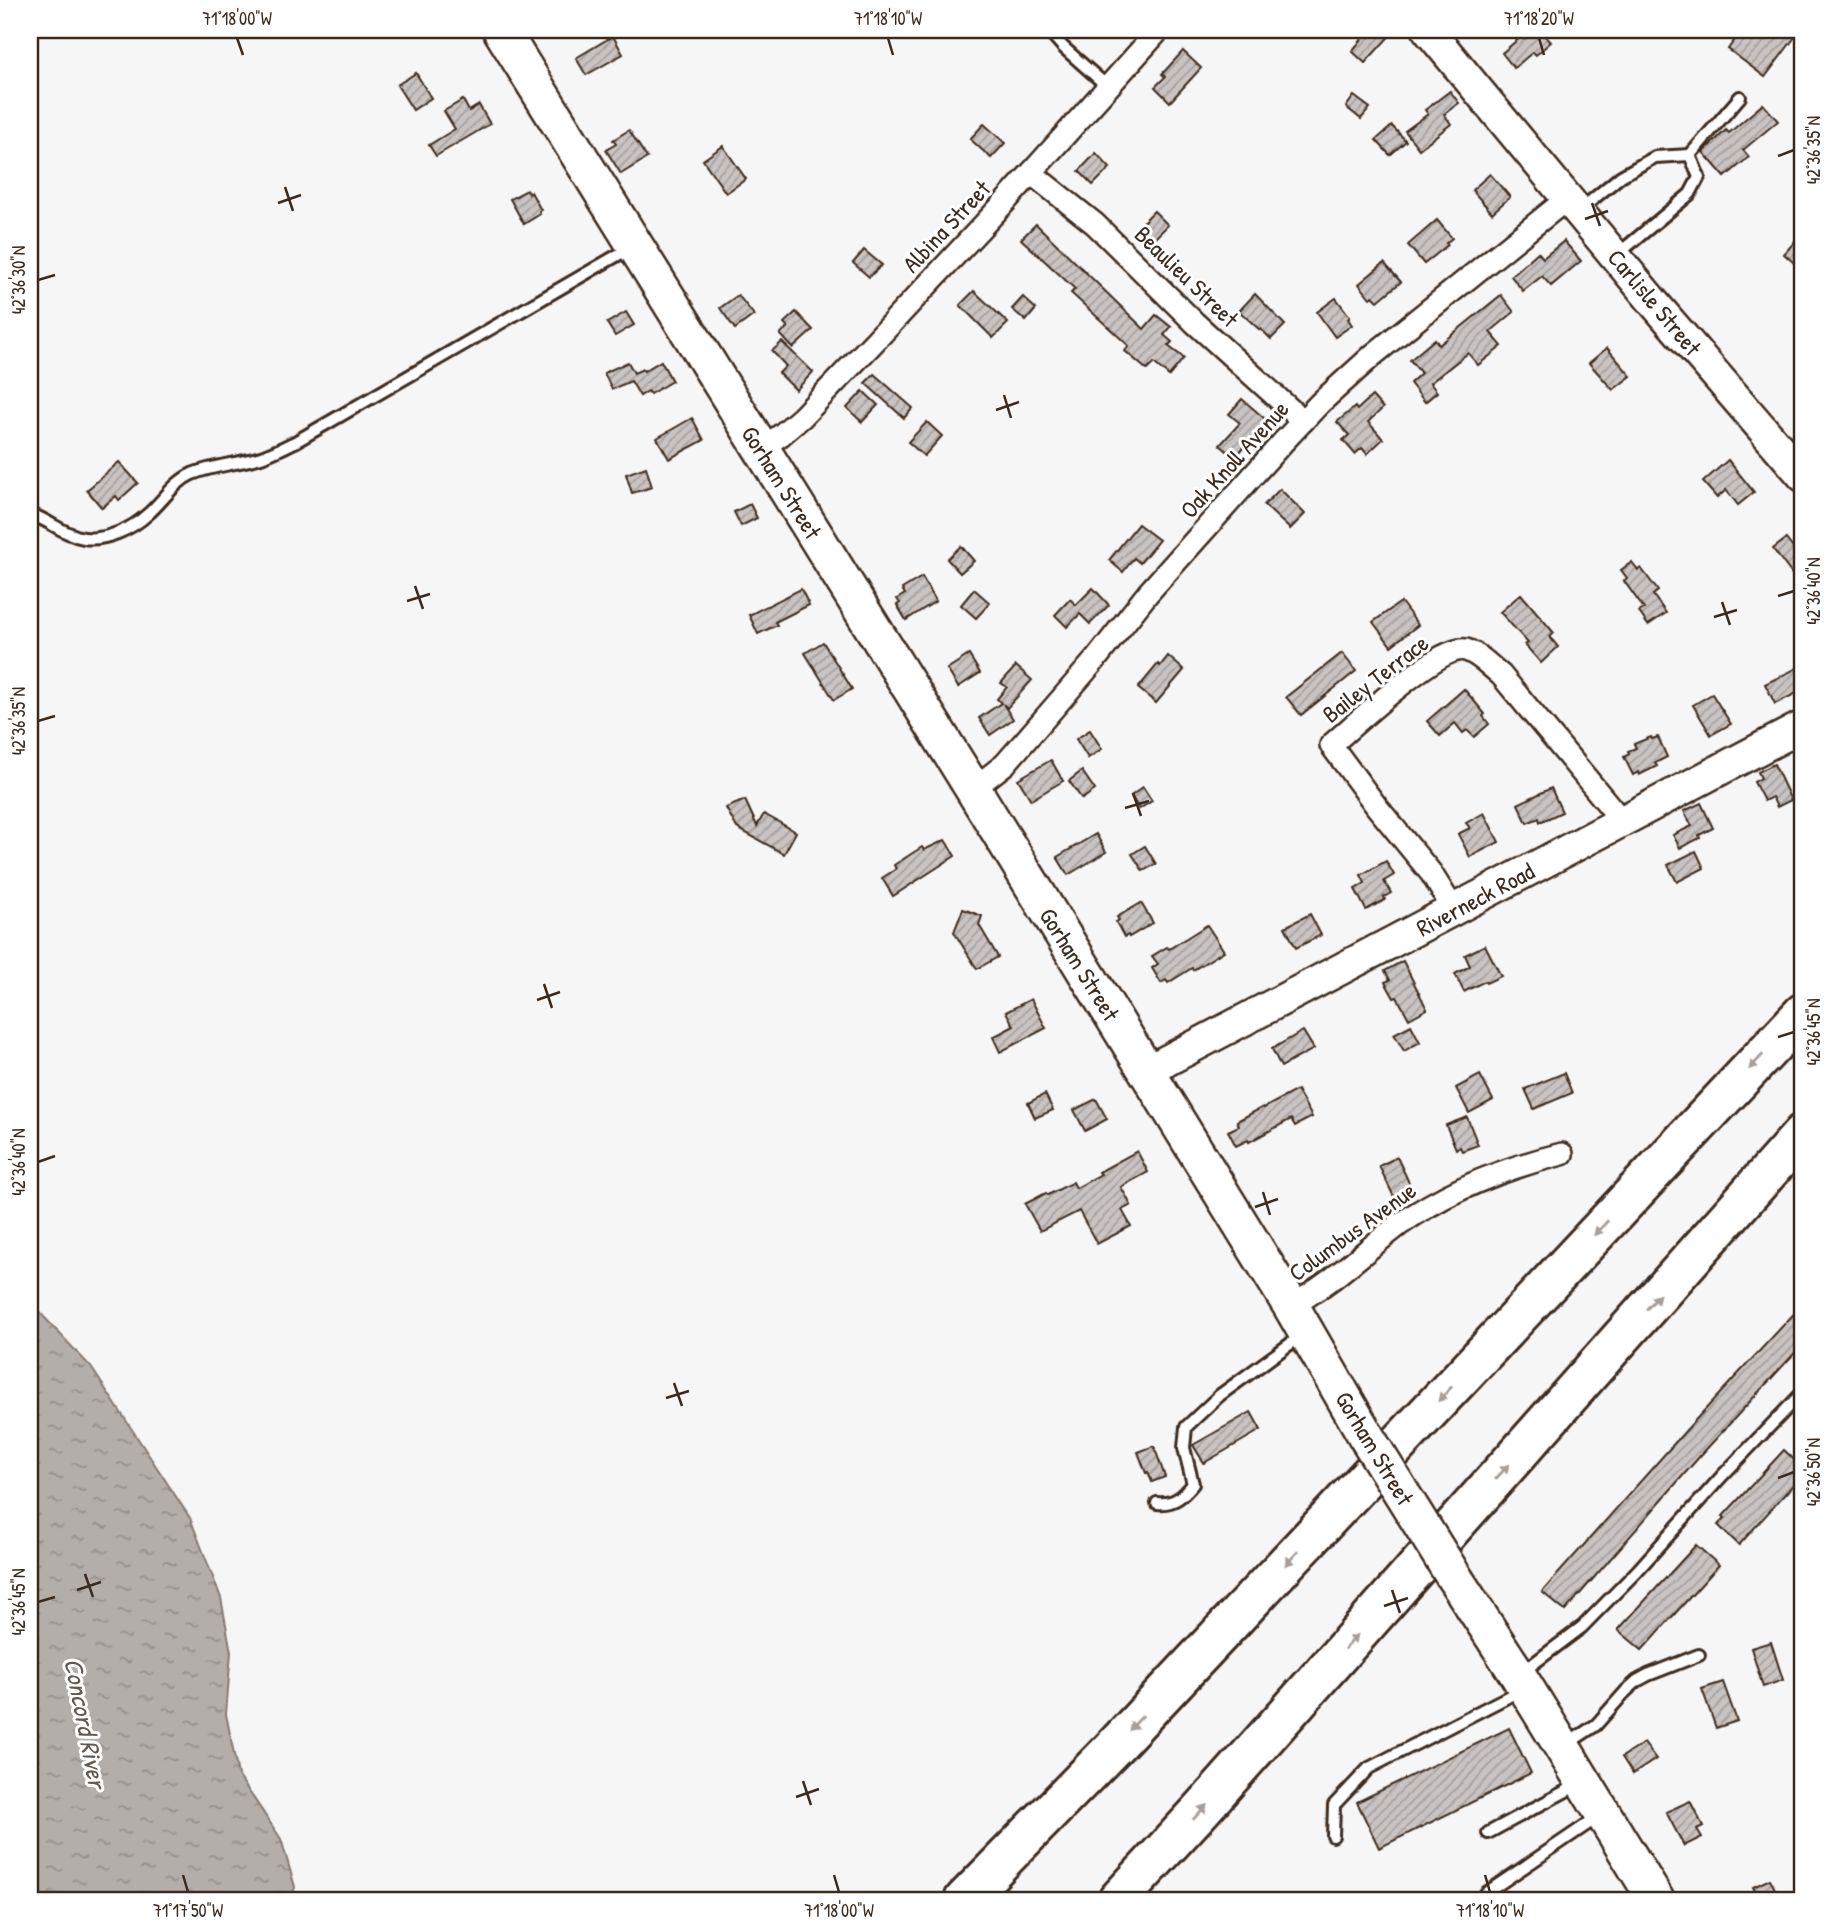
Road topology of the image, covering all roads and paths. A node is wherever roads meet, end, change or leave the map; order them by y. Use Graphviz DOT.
graph roads {
  1 [pos="501,30"];
  2 [pos="1048,30"];
  3 [pos="1159,30"];
  4 [pos="1428,30"];
  5 [pos="1108,87"];
  6 [pos="1740,97"];
  7 [pos="1690,155"];
  8 [pos="1031,173"];
  9 [pos="1574,205"];
  10 [pos="635,245"];
  11 [pos="1616,256"];
  12 [pos="1303,421"];
  13 [pos="761,448"];
  14 [pos="1803,477"];
  15 [pos="30,514"];
  16 [pos="1803,726"];
  17 [pos="973,789"];
  18 [pos="1622,821"];
  19 [pos="1454,910"];
  20 [pos="1803,1013"];
  21 [pos="1147,1072"];
  22 [pos="1803,1133"];
  23 [pos="1562,1154"];
  24 [pos="1299,1319"];
  25 [pos="1803,1392"];
  26 [pos="1157,1503"];
  27 [pos="1699,1655"];
  28 [pos="1522,1682"];
  29 [pos="1562,1747"];
  30 [pos="1583,1782"];
  31 [pos="1603,1813"];
  32 [pos="1488,1833"];
  33 [pos="1334,1836"];
  34 [pos="1486,1893"];
  35 [pos="964,1900"];
  36 [pos="1118,1900"];
  37 [pos="1656,1900"];
  1 -- 10 [label="main road, Gorham Street"];
  2 -- 5 [label="lane"];
  3 -- 5 [label="street, Albina Street"];
  4 -- 9 [label="main road, Carlisle Street"];
  5 -- 8 [label="street, Albina Street"];
  6 -- 7 [label="lane"];
  7 -- 9 [label="lane"];
  7 -- 11 [label="lane"];
  8 -- 12 [label="street, Beaulieu Street"];
  8 -- 13 [label="street, Albina Street"];
  9 -- 11 [label="main road, Carlisle Street"];
  9 -- 12 [label="street, Oak Knoll Avenue"];
  10 -- 13 [label="main road, Gorham Street"];
  10 -- 15 [label="lane"];
  11 -- 14 [label="main road, Carlisle Street"];
  12 -- 17 [label="street, Oak Knoll Avenue"];
  13 -- 17 [label="main road, Gorham Street"];
  16 -- 18 [label="main road, Riverneck Road"];
  17 -- 21 [label="main road, Gorham Street"];
  18 -- 19 [label="main road, Riverneck Road"];
  18 -- 19 [label="street, Bailey Terrace"];
  19 -- 21 [label="main road, Riverneck Road"];
  20 -- 35 [label="highway, one-way"];
  21 -- 24 [label="main road, Gorham Street"];
  36 -- 22 [label="highway, one-way"];
  23 -- 24 [label="street, Columbus Avenue"];
  24 -- 26 [label="lane"];
  24 -- 28 [label="main road, Gorham Street, bridge"];
  25 -- 28 [label="lane"];
  27 -- 29 [label="lane"];
  28 -- 29 [label="main road, Gorham Street"];
  28 -- 33 [label="lane"];
  29 -- 30 [label="main road, Gorham Street"];
  30 -- 31 [label="main road, Gorham Street"];
  30 -- 32 [label="lane"];
  31 -- 34 [label="lane"];
  31 -- 37 [label="main road, Gorham Street"];
}
